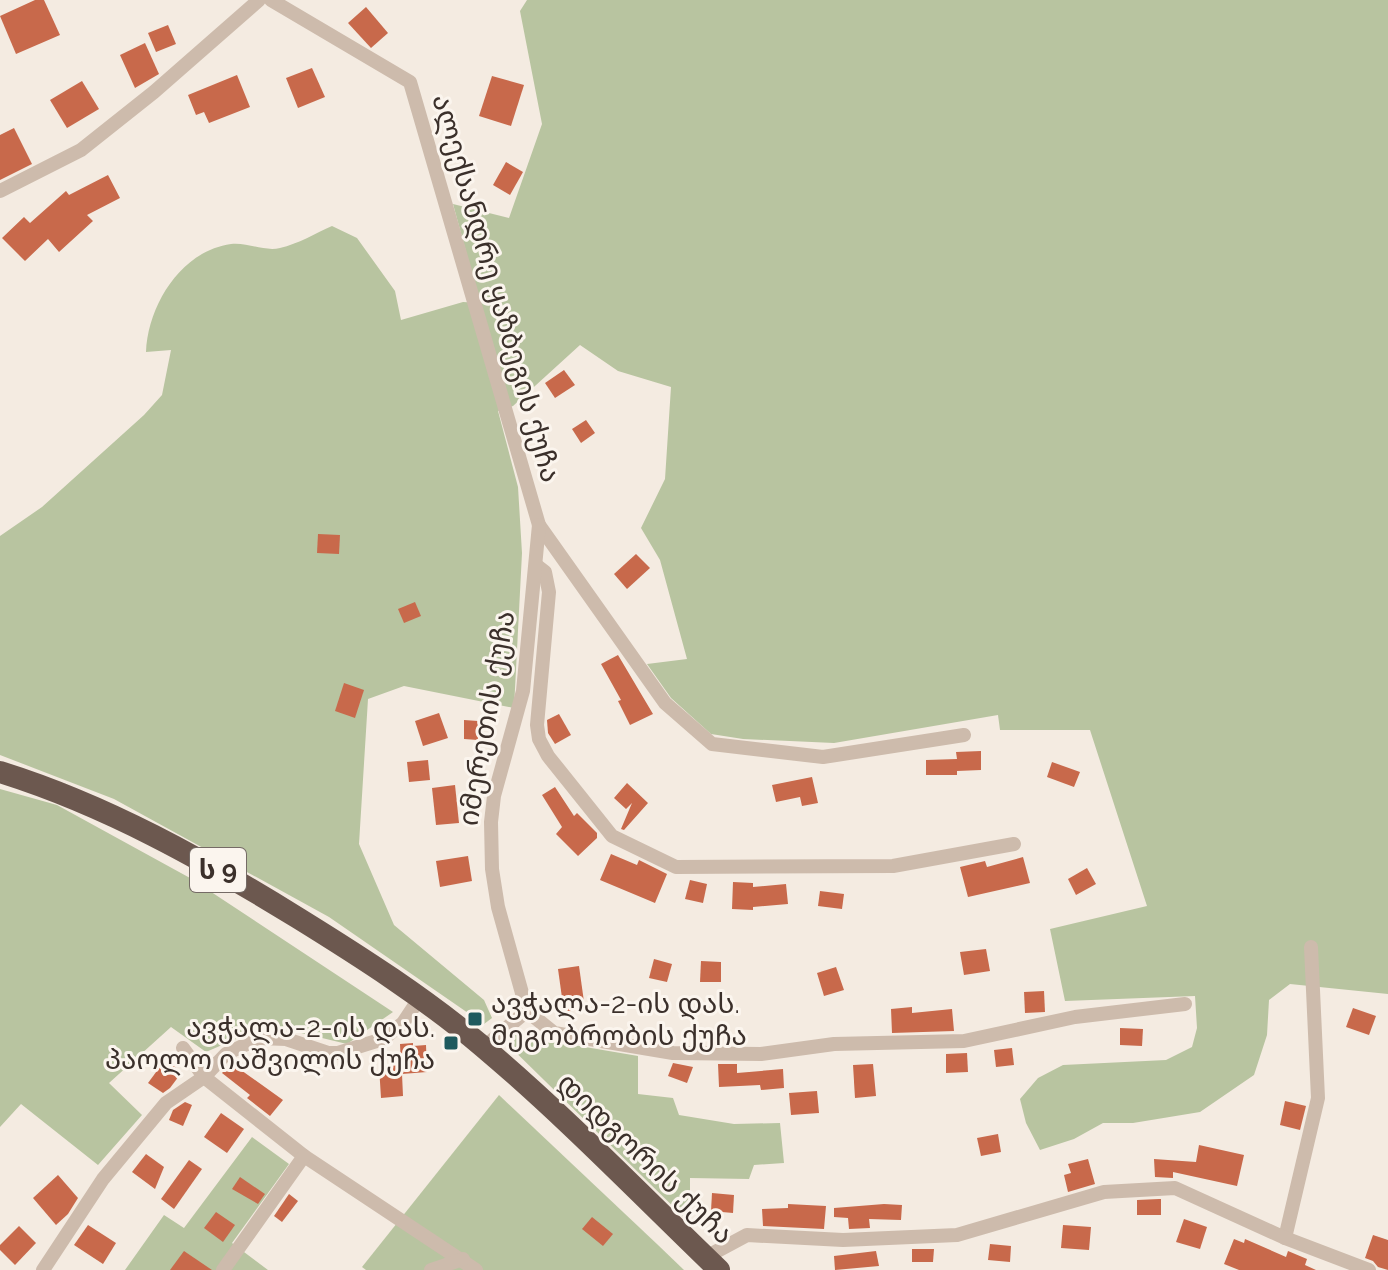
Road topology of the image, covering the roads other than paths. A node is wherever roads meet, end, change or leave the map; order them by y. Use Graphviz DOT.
graph roads {
  1 [pos="259,0"];
  2 [pos="271,0"];
  3 [pos="0,191"];
  4 [pos="539,525"];
  5 [pos="536,565"];
  6 [pos="964,735"];
  7 [pos="0,772"];
  8 [pos="1014,844"];
  9 [pos="1311,947"];
  10 [pos="419,999"];
  11 [pos="1185,1004"];
  12 [pos="527,1011"];
  13 [pos="484,1047"];
  14 [pos="183,1048"];
  15 [pos="204,1077"];
  16 [pos="304,1156"];
  17 [pos="1285,1238"];
  18 [pos="463,1259"];
  19 [pos="712,1263"];
  20 [pos="43,1270"];
  21 [pos="223,1270"];
  22 [pos="431,1270"];
  23 [pos="476,1270"];
  24 [pos="1369,1270"];
  1 -- 3 [label="street"];
  2 -- 4 [label="street, ალექსანდრე ყაზბეგის ქუჩა"];
  4 -- 5 [label="street, იმერეთის ქუჩა"];
  4 -- 6 [label="street"];
  5 -- 8 [label="street"];
  5 -- 12 [label="street, იმერეთის ქუჩა"];
  7 -- 10 [label="highway, ს 9"];
  9 -- 17 [label="street"];
  10 -- 13 [label="highway, დიდგორის ქუჩა / ს 9"];
  10 -- 15 [label="street"];
  11 -- 12 [label="street"];
  12 -- 13 [label="street"];
  13 -- 19 [label="highway, დიდგორის ქუჩა / ს 9"];
  14 -- 15 [label="street"];
  15 -- 16 [label="street"];
  15 -- 20 [label="street"];
  16 -- 18 [label="street"];
  16 -- 21 [label="street"];
  17 -- 19 [label="street"];
  17 -- 24 [label="street"];
  18 -- 22 [label="street"];
  18 -- 23 [label="street"];
}
